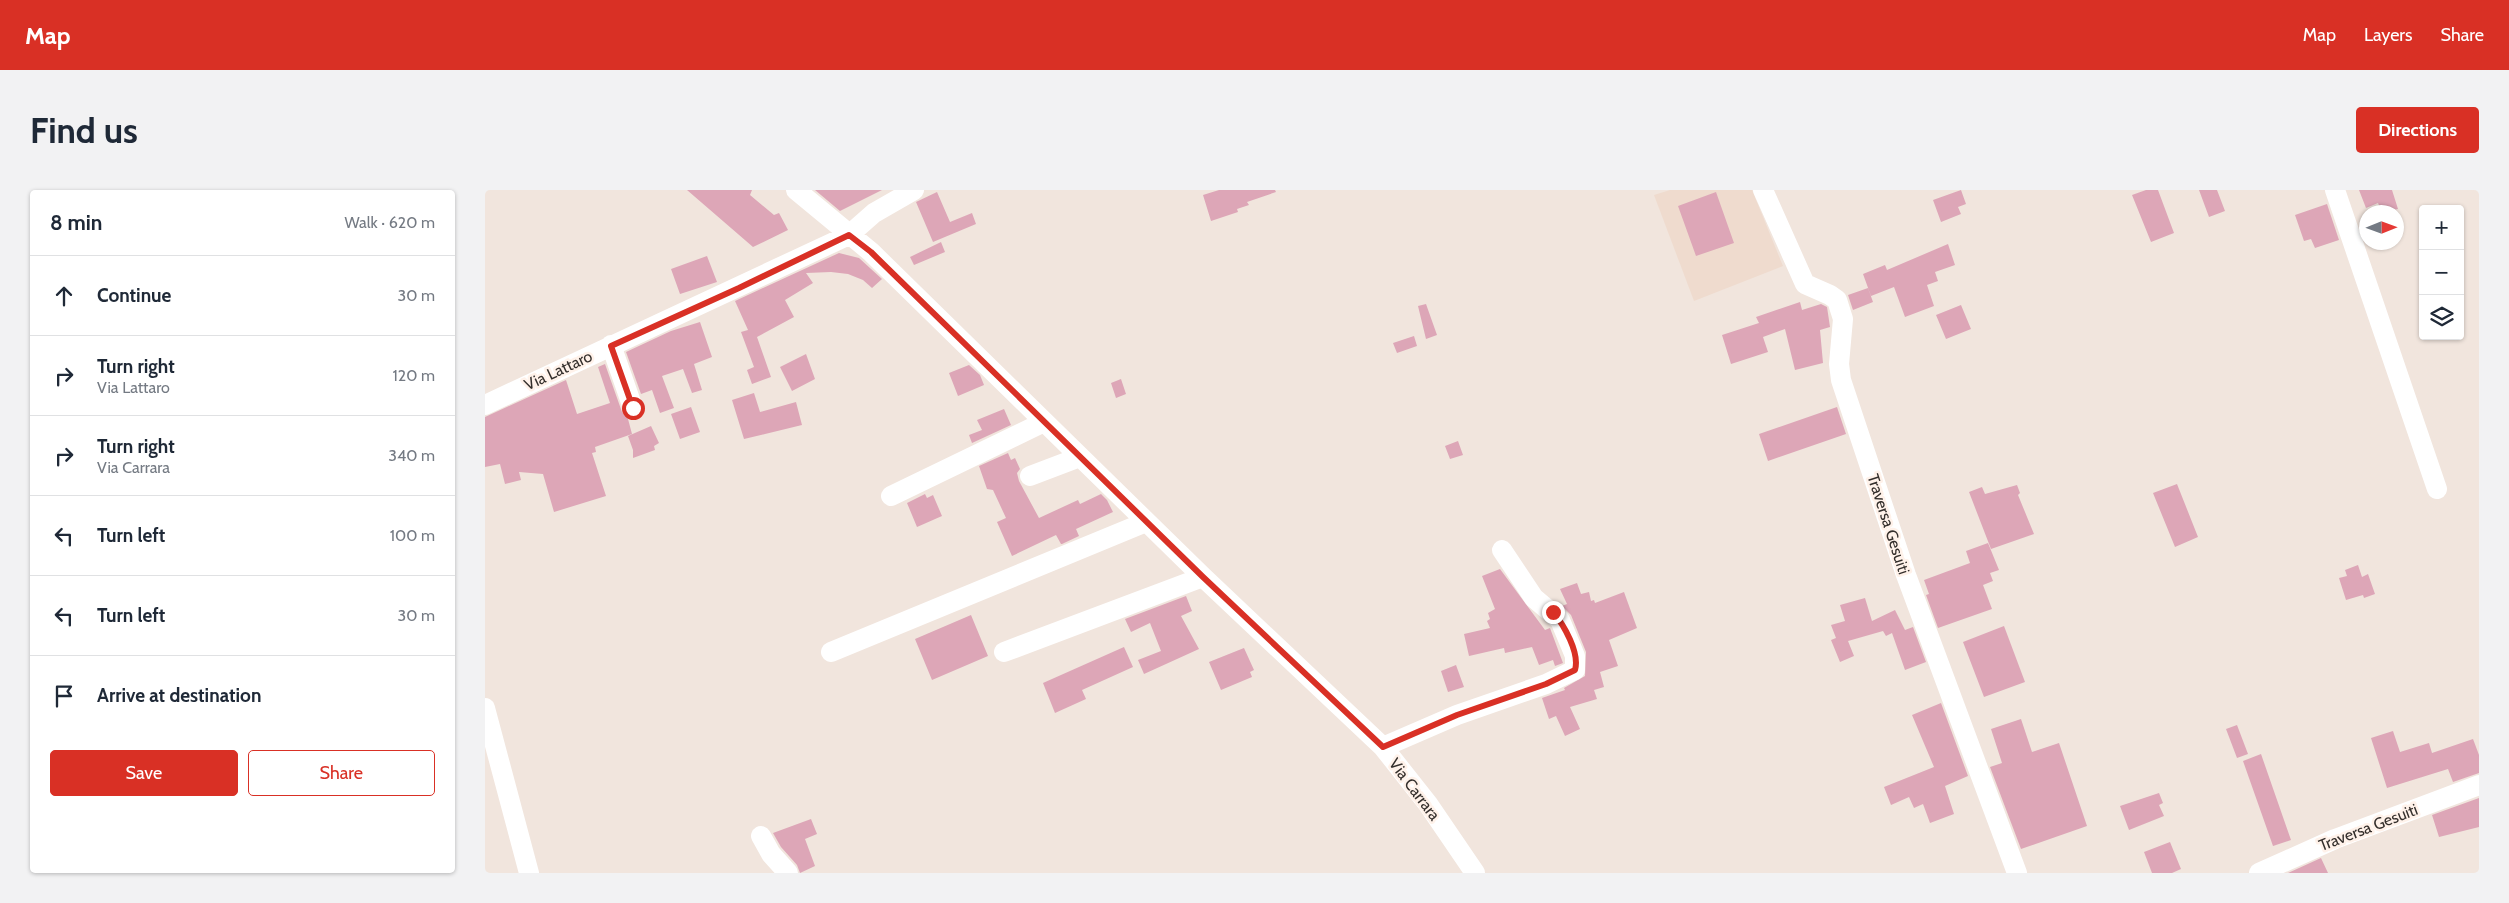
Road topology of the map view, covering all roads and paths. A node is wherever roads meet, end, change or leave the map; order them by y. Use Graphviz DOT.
graph roads {
  1 [pos="796,190"];
  2 [pos="914,190"];
  3 [pos="1763,190"];
  4 [pos="2335,190"];
  5 [pos="849,235"];
  6 [pos="611,346"];
  7 [pos="485,405"];
  8 [pos="633,408"];
  9 [pos="1044,422"];
  10 [pos="1080,457"];
  11 [pos="1031,476"];
  12 [pos="2437,489"];
  13 [pos="891,496"];
  14 [pos="1146,522"];
  15 [pos="1502,550"];
  16 [pos="1203,577"];
  17 [pos="831,652"];
  18 [pos="1004,652"];
  19 [pos="485,708"];
  20 [pos="1383,747"];
  21 [pos="2479,785"];
  22 [pos="761,836"];
  23 [pos="529,873"];
  24 [pos="788,873"];
  25 [pos="1475,873"];
  26 [pos="2017,873"];
  27 [pos="2259,873"];
  1 -- 5 [label="street, Via Carrara"];
  2 -- 5 [label="street, Via Lattaro"];
  3 -- 26 [label="street, Traversa Gesuiti"];
  4 -- 12 [label="street"];
  5 -- 6 [label="street, Via Lattaro"];
  5 -- 9 [label="street, Via Carrara"];
  6 -- 7 [label="street, Via Lattaro"];
  6 -- 8 [label="street"];
  9 -- 10 [label="street, Via Carrara"];
  9 -- 13 [label="street"];
  10 -- 11 [label="street"];
  10 -- 14 [label="street, Via Carrara"];
  14 -- 16 [label="street, Via Carrara"];
  14 -- 17 [label="street"];
  15 -- 20 [label="street"];
  16 -- 18 [label="street"];
  16 -- 20 [label="street, Via Carrara"];
  19 -- 23 [label="street"];
  20 -- 25 [label="street, Via Carrara"];
  21 -- 27 [label="street, Traversa Gesuiti"];
  22 -- 24 [label="street"];
}
